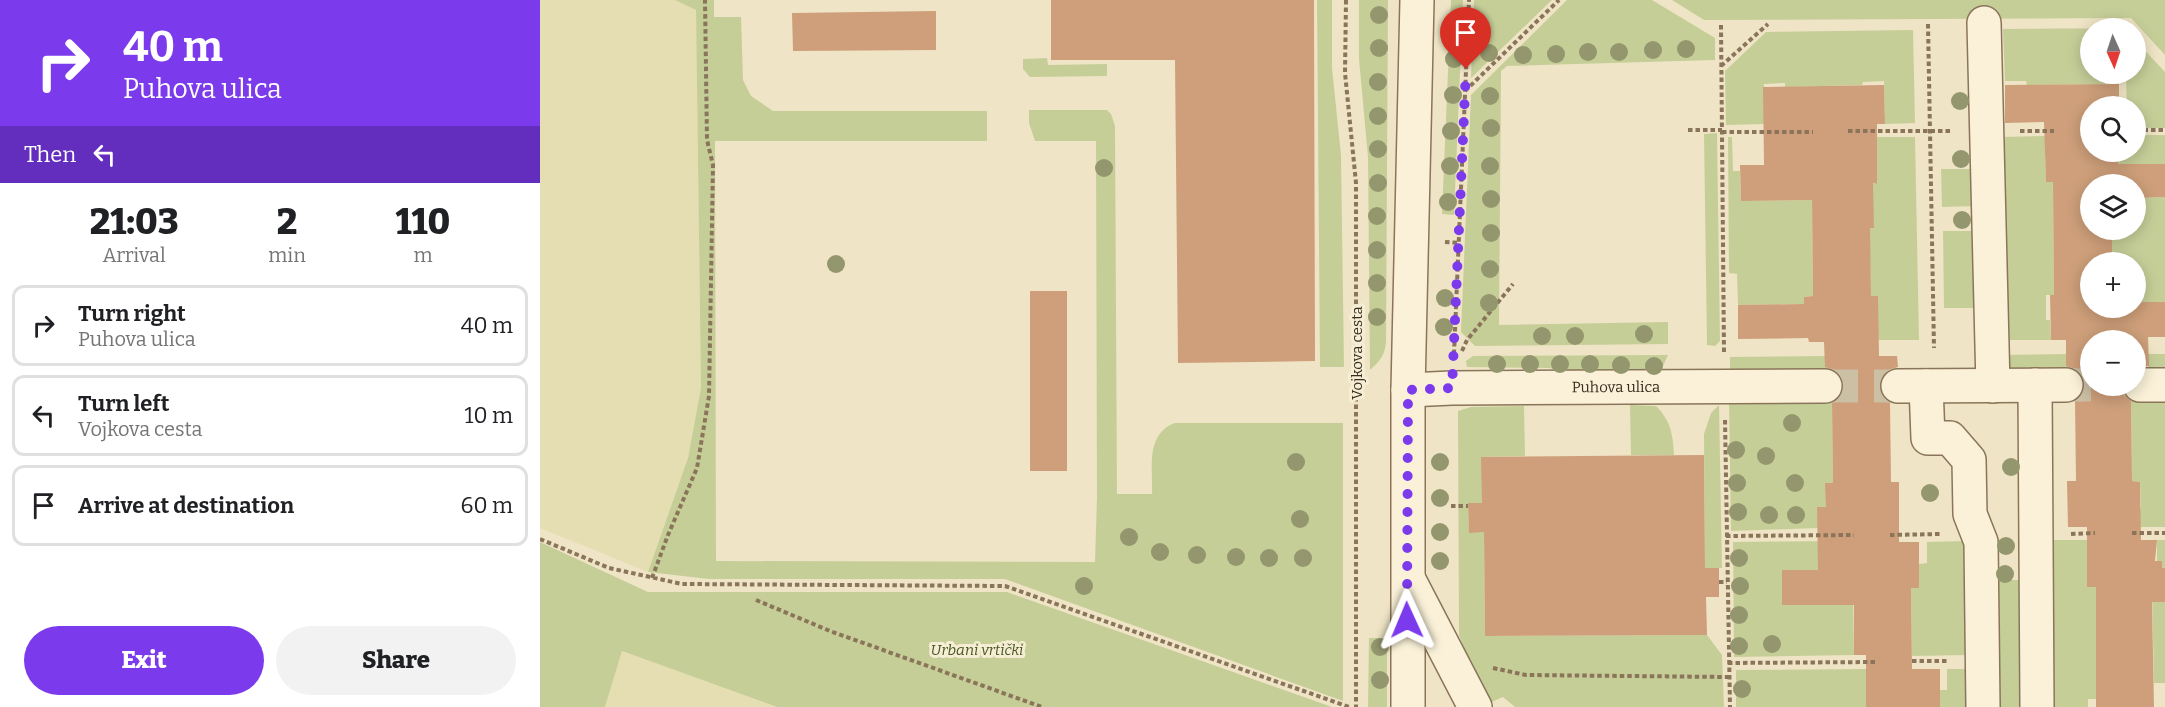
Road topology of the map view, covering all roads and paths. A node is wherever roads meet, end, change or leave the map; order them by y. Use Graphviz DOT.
graph roads {
  1 [pos="705,0"];
  2 [pos="1346,0"];
  3 [pos="1417,0"];
  4 [pos="1469,0"];
  5 [pos="1559,0"];
  6 [pos="1984,23"];
  7 [pos="1768,24"];
  8 [pos="1928,24"];
  9 [pos="1721,66"];
  10 [pos="1465,92"];
  11 [pos="1688,130"];
  12 [pos="2146,130"];
  13 [pos="2165,130"];
  14 [pos="1813,132"];
  15 [pos="1441,242"];
  16 [pos="1459,243"];
  17 [pos="1513,284"];
  18 [pos="1934,348"];
  19 [pos="1462,351"];
  20 [pos="1825,386"];
  21 [pos="1993,386"];
  22 [pos="1452,388"];
  23 [pos="1408,390"];
  24 [pos="1451,506"];
  25 [pos="1468,506"];
  26 [pos="2132,533"];
  27 [pos="2165,533"];
  28 [pos="1854,535"];
  29 [pos="1726,536"];
  30 [pos="540,539"];
  31 [pos="1407,576"];
  32 [pos="652,578"];
  33 [pos="1719,582"];
  34 [pos="1727,582"];
  35 [pos="756,600"];
  36 [pos="1875,662"];
  37 [pos="1728,663"];
  38 [pos="1483,665"];
  39 [pos="1729,677"];
  40 [pos="1042,707"];
  41 [pos="1348,707"];
  42 [pos="1356,707"];
  43 [pos="1408,707"];
  44 [pos="1475,707"];
  45 [pos="1983,707"];
  46 [pos="2037,707"];
  1 -- 32 [label="path"];
  2 -- 42 [label="path, Vojkova cesta"];
  3 -- 23 [label="street"];
  4 -- 10 [label="path"];
  5 -- 10 [label="path"];
  6 -- 21 [label="street"];
  7 -- 9 [label="path"];
  8 -- 18 [label="path"];
  10 -- 16 [label="path"];
  11 -- 14 [label="path"];
  12 -- 13 [label="path"];
  15 -- 16 [label="path"];
  16 -- 22 [label="path"];
  17 -- 19 [label="path"];
  20 -- 22 [label="street, Puhova ulica"];
  21 -- 45 [label="street"];
  21 -- 46 [label="street"];
  22 -- 23 [label="street, Puhova ulica"];
  23 -- 31 [label="street"];
  24 -- 25 [label="path"];
  26 -- 27 [label="path"];
  28 -- 29 [label="path"];
  30 -- 32 [label="path"];
  31 -- 43 [label="street"];
  31 -- 44 [label="street"];
  32 -- 41 [label="path"];
  33 -- 34 [label="path"];
  35 -- 40 [label="path"];
  36 -- 37 [label="path"];
  38 -- 39 [label="path"];
}
